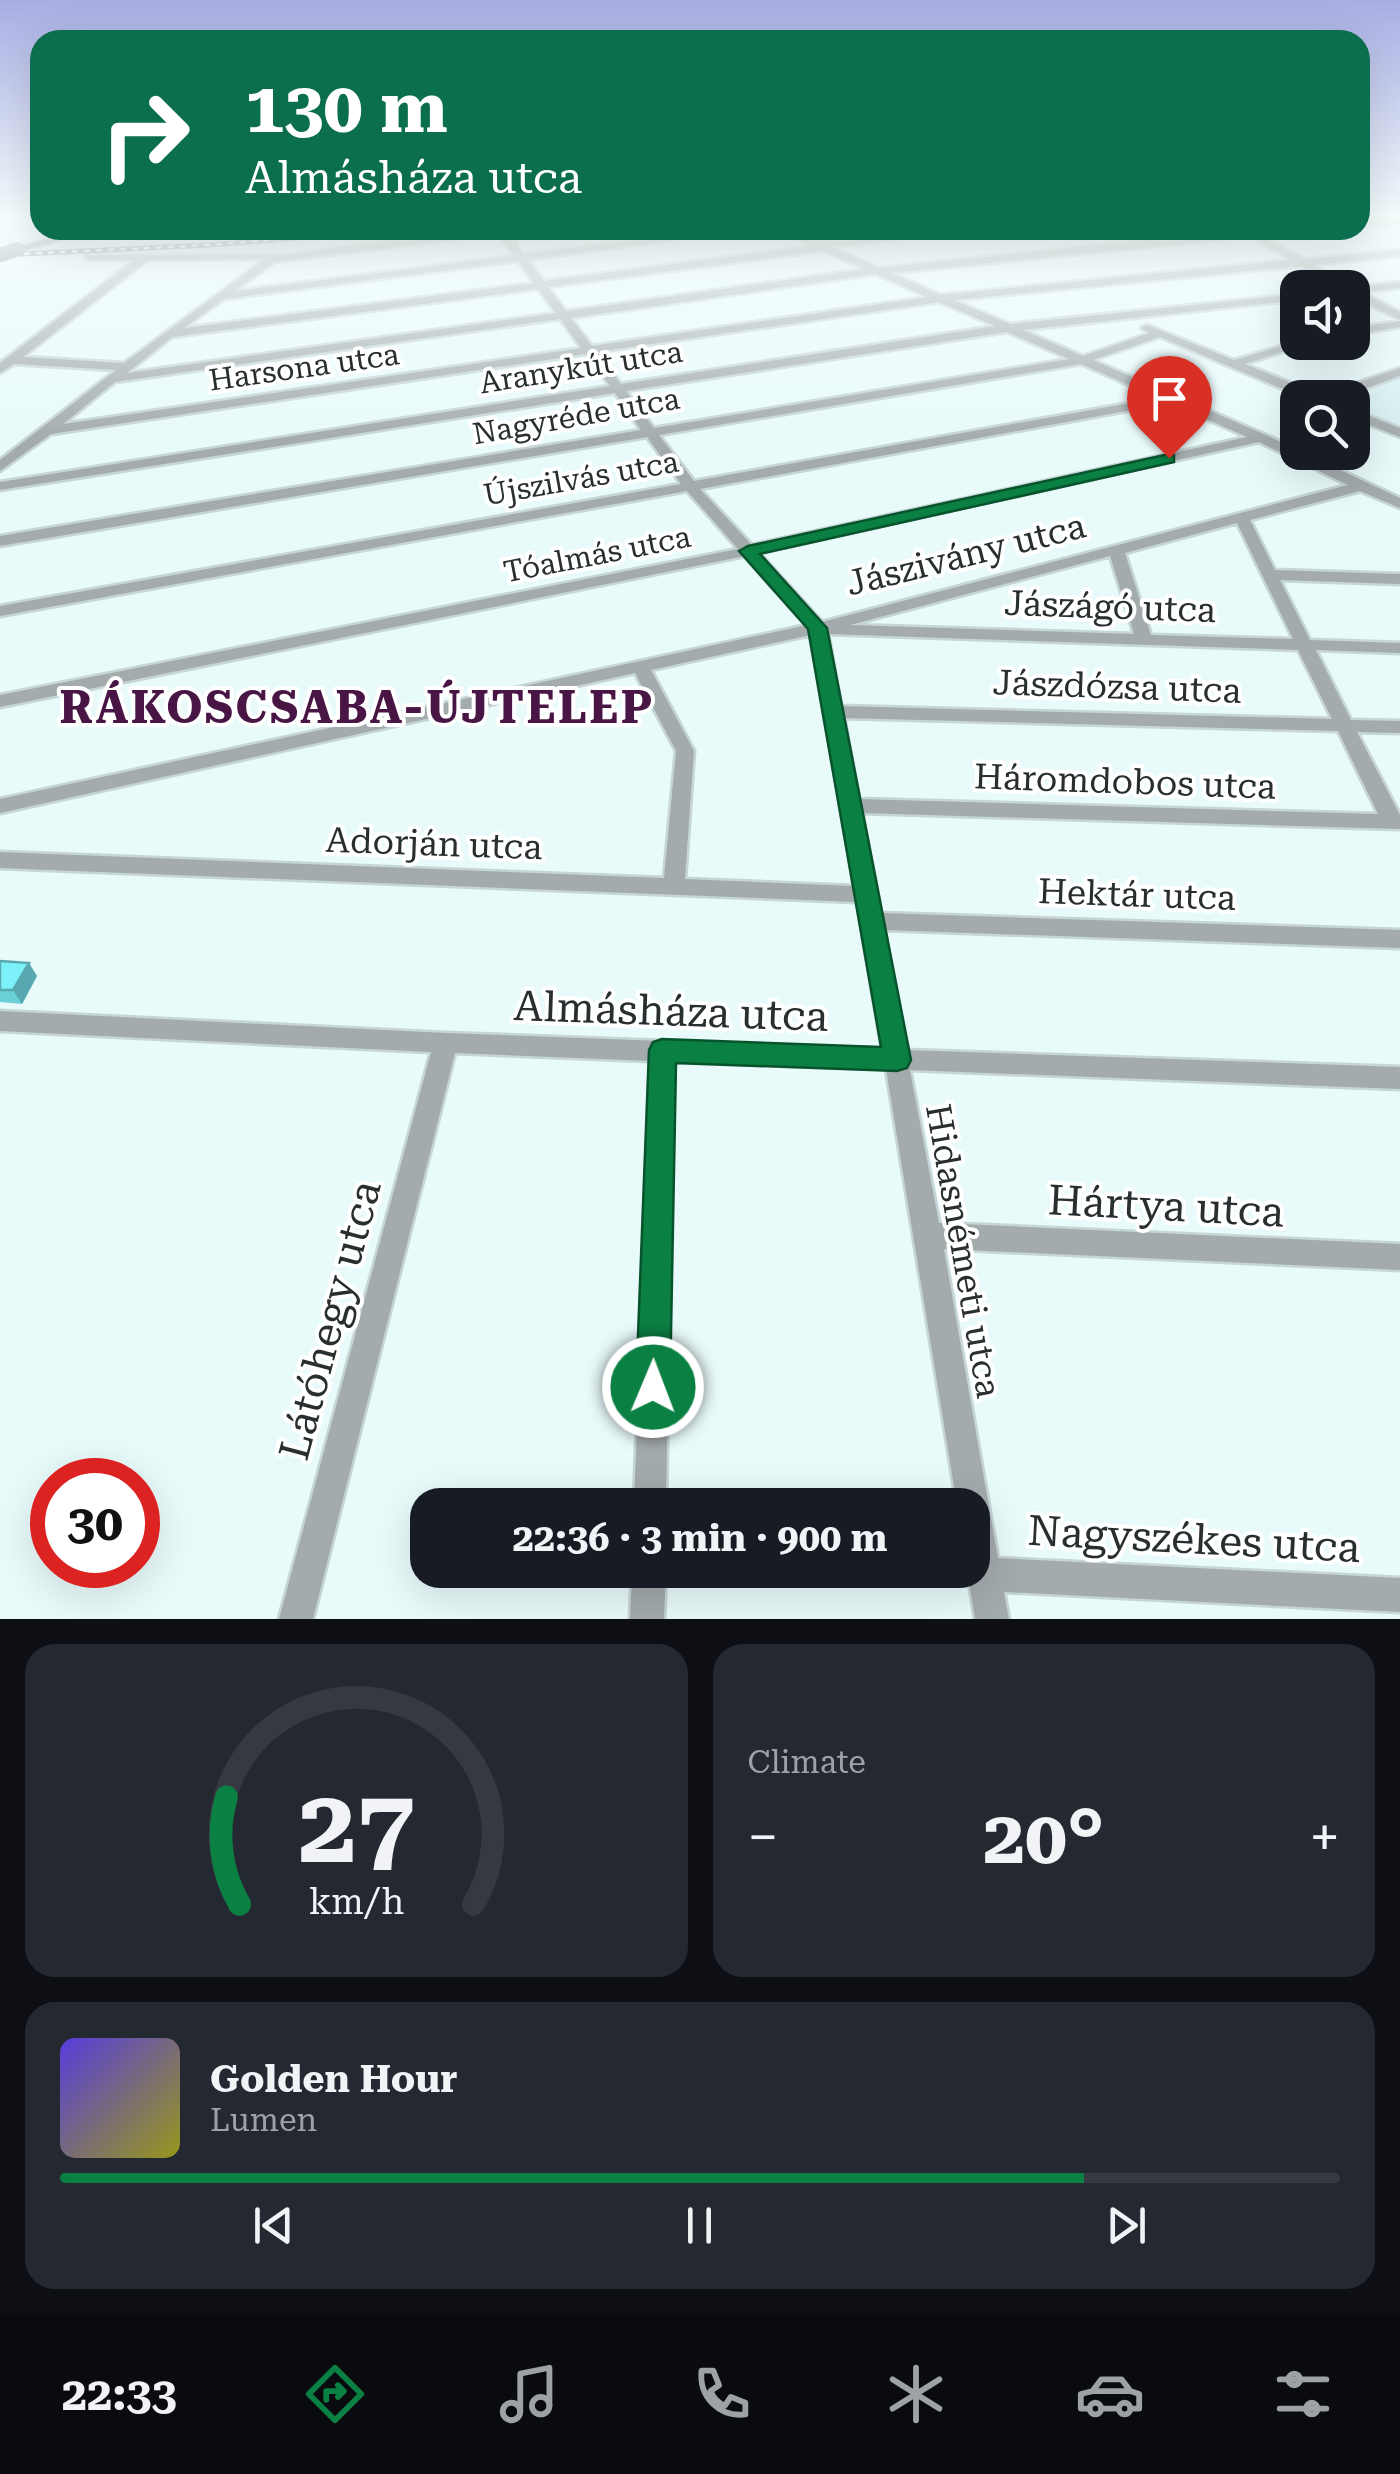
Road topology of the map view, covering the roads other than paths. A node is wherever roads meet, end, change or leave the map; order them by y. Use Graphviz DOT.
graph roads {
  1 [pos="101,291"];
  2 [pos="227,291"];
  3 [pos="263,291"];
  4 [pos="498,291"];
  5 [pos="545,291"];
  6 [pos="735,291"];
  7 [pos="922,291"];
  8 [pos="1012,291"];
  9 [pos="220,296"];
  10 [pos="940,298"];
  11 [pos="1280,299"];
  12 [pos="1370,302"];
  13 [pos="565,314"];
  14 [pos="1123,316"];
  15 [pos="1400,321"];
  16 [pos="1008,328"];
  17 [pos="1370,328"];
  18 [pos="169,334"];
  19 [pos="1158,334"];
  20 [pos="589,350"];
  21 [pos="1280,350"];
  22 [pos="12,360"];
  23 [pos="1082,360"];
  24 [pos="1233,364"];
  25 [pos="127,367"];
  26 [pos="0,369"];
  27 [pos="1400,372"];
  28 [pos="112,379"];
  29 [pos="1370,382"];
  30 [pos="1280,383"];
  31 [pos="615,390"];
  32 [pos="1172,399"];
  33 [pos="1370,420"];
  34 [pos="49,430"];
  35 [pos="648,432"];
  36 [pos="1400,433"];
  37 [pos="1261,438"];
  38 [pos="0,467"];
  39 [pos="0,486"];
  40 [pos="690,486"];
  41 [pos="1360,486"];
  42 [pos="1400,504"];
  43 [pos="1241,518"];
  44 [pos="0,541"];
  45 [pos="1116,550"];
  46 [pos="748,551"];
  47 [pos="1271,575"];
  48 [pos="1400,578"];
  49 [pos="0,612"];
  50 [pos="818,628"];
  51 [pos="1145,641"];
  52 [pos="1305,645"];
  53 [pos="1400,648"];
  54 [pos="640,666"];
  55 [pos="0,701"];
  56 [pos="833,712"];
  57 [pos="1345,725"];
  58 [pos="1400,727"];
  59 [pos="0,806"];
  60 [pos="848,806"];
  61 [pos="1396,822"];
  62 [pos="0,860"];
  63 [pos="674,886"];
  64 [pos="866,894"];
  65 [pos="872,921"];
  66 [pos="1400,939"];
  67 [pos="0,1021"];
  68 [pos="446,1043"];
  69 [pos="662,1050"];
  70 [pos="897,1060"];
  71 [pos="1400,1078"];
  72 [pos="928,1235"];
  73 [pos="1400,1257"];
  74 [pos="650,1488"];
  75 [pos="970,1488"];
  76 [pos="990,1574"];
  77 [pos="648,1588"];
  78 [pos="986,1588"];
  79 [pos="1400,1595"];
  80 [pos="296,1619"];
  81 [pos="648,1619"];
  82 [pos="992,1619"];
  1 -- 22 [label="street"];
  2 -- 9 [label="street"];
  3 -- 9 [label="street"];
  4 -- 18 [label="street"];
  5 -- 13 [label="street"];
  6 -- 13 [label="street"];
  7 -- 10 [label="street"];
  8 -- 10 [label="street, Harsona utca"];
  9 -- 18 [label="street"];
  10 -- 16 [label="street"];
  10 -- 20 [label="street, Harsona utca"];
  11 -- 14 [label="street, Aranykút utca"];
  12 -- 15 [label="street"];
  13 -- 20 [label="street"];
  13 -- 28 [label="street"];
  14 -- 16 [label="street, Aranykút utca"];
  14 -- 19 [label="street"];
  15 -- 17 [label="street"];
  16 -- 23 [label="street"];
  16 -- 31 [label="street, Aranykút utca"];
  18 -- 25 [label="street"];
  19 -- 23 [label="street, Nagyréde utca"];
  19 -- 24 [label="street"];
  20 -- 31 [label="street"];
  20 -- 34 [label="street, Harsona utca"];
  21 -- 24 [label="street"];
  22 -- 25 [label="street"];
  22 -- 26 [label="street"];
  23 -- 32 [label="street"];
  23 -- 35 [label="street, Nagyréde utca"];
  24 -- 30 [label="street"];
  25 -- 28 [label="street"];
  27 -- 29 [label="street"];
  28 -- 34 [label="street"];
  31 -- 35 [label="street"];
  31 -- 39 [label="street, Aranykút utca"];
  32 -- 37 [label="street"];
  32 -- 40 [label="street, Újszilvás utca"];
  33 -- 36 [label="street"];
  34 -- 38 [label="street"];
  35 -- 40 [label="street"];
  35 -- 44 [label="street, Nagyréde utca"];
  37 -- 41 [label="street"];
  37 -- 46 [label="street, Tóalmás utca"];
  40 -- 46 [label="street"];
  40 -- 49 [label="street, Újszilvás utca"];
  41 -- 42 [label="street"];
  41 -- 43 [label="street, Jászivány utca"];
  43 -- 45 [label="street, Jászivány utca"];
  43 -- 47 [label="street"];
  45 -- 50 [label="street, Jászivány utca"];
  45 -- 51 [label="street"];
  46 -- 50 [label="street"];
  46 -- 55 [label="street, Tóalmás utca"];
  47 -- 48 [label="street"];
  47 -- 52 [label="street"];
  50 -- 51 [label="street, Jászágó utca"];
  50 -- 54 [label="street, Jászivány utca"];
  50 -- 56 [label="street, Hidasnémeti utca"];
  51 -- 52 [label="street, Jászágó utca"];
  52 -- 53 [label="street, Jászágó utca"];
  52 -- 57 [label="street"];
  54 -- 59 [label="street, Jászivány utca"];
  54 -- 63 [label="street"];
  56 -- 57 [label="street, Jászdózsa utca"];
  56 -- 60 [label="street, Hidasnémeti utca"];
  57 -- 58 [label="street, Jászdózsa utca"];
  57 -- 61 [label="street"];
  60 -- 61 [label="street, Háromdobos utca"];
  60 -- 64 [label="street, Hidasnémeti utca"];
  62 -- 63 [label="street, Adorján utca"];
  63 -- 64 [label="street, Adorján utca"];
  64 -- 65 [label="street, Hidasnémeti utca"];
  65 -- 66 [label="street, Hektár utca"];
  65 -- 70 [label="street, Hidasnémeti utca"];
  67 -- 68 [label="street, Almásháza utca"];
  68 -- 69 [label="street, Almásháza utca"];
  68 -- 80 [label="street, Látóhegy utca"];
  69 -- 70 [label="street, Almásháza utca"];
  69 -- 74 [label="street"];
  70 -- 71 [label="street, Almásháza utca"];
  70 -- 72 [label="street, Hidasnémeti utca"];
  72 -- 73 [label="street, Hártya utca"];
  72 -- 75 [label="street, Hidasnémeti utca"];
  76 -- 79 [label="street, Nagyszékes utca"];
  77 -- 81 [label="street"];
  78 -- 82 [label="street, Hidasnémeti utca"];
}
